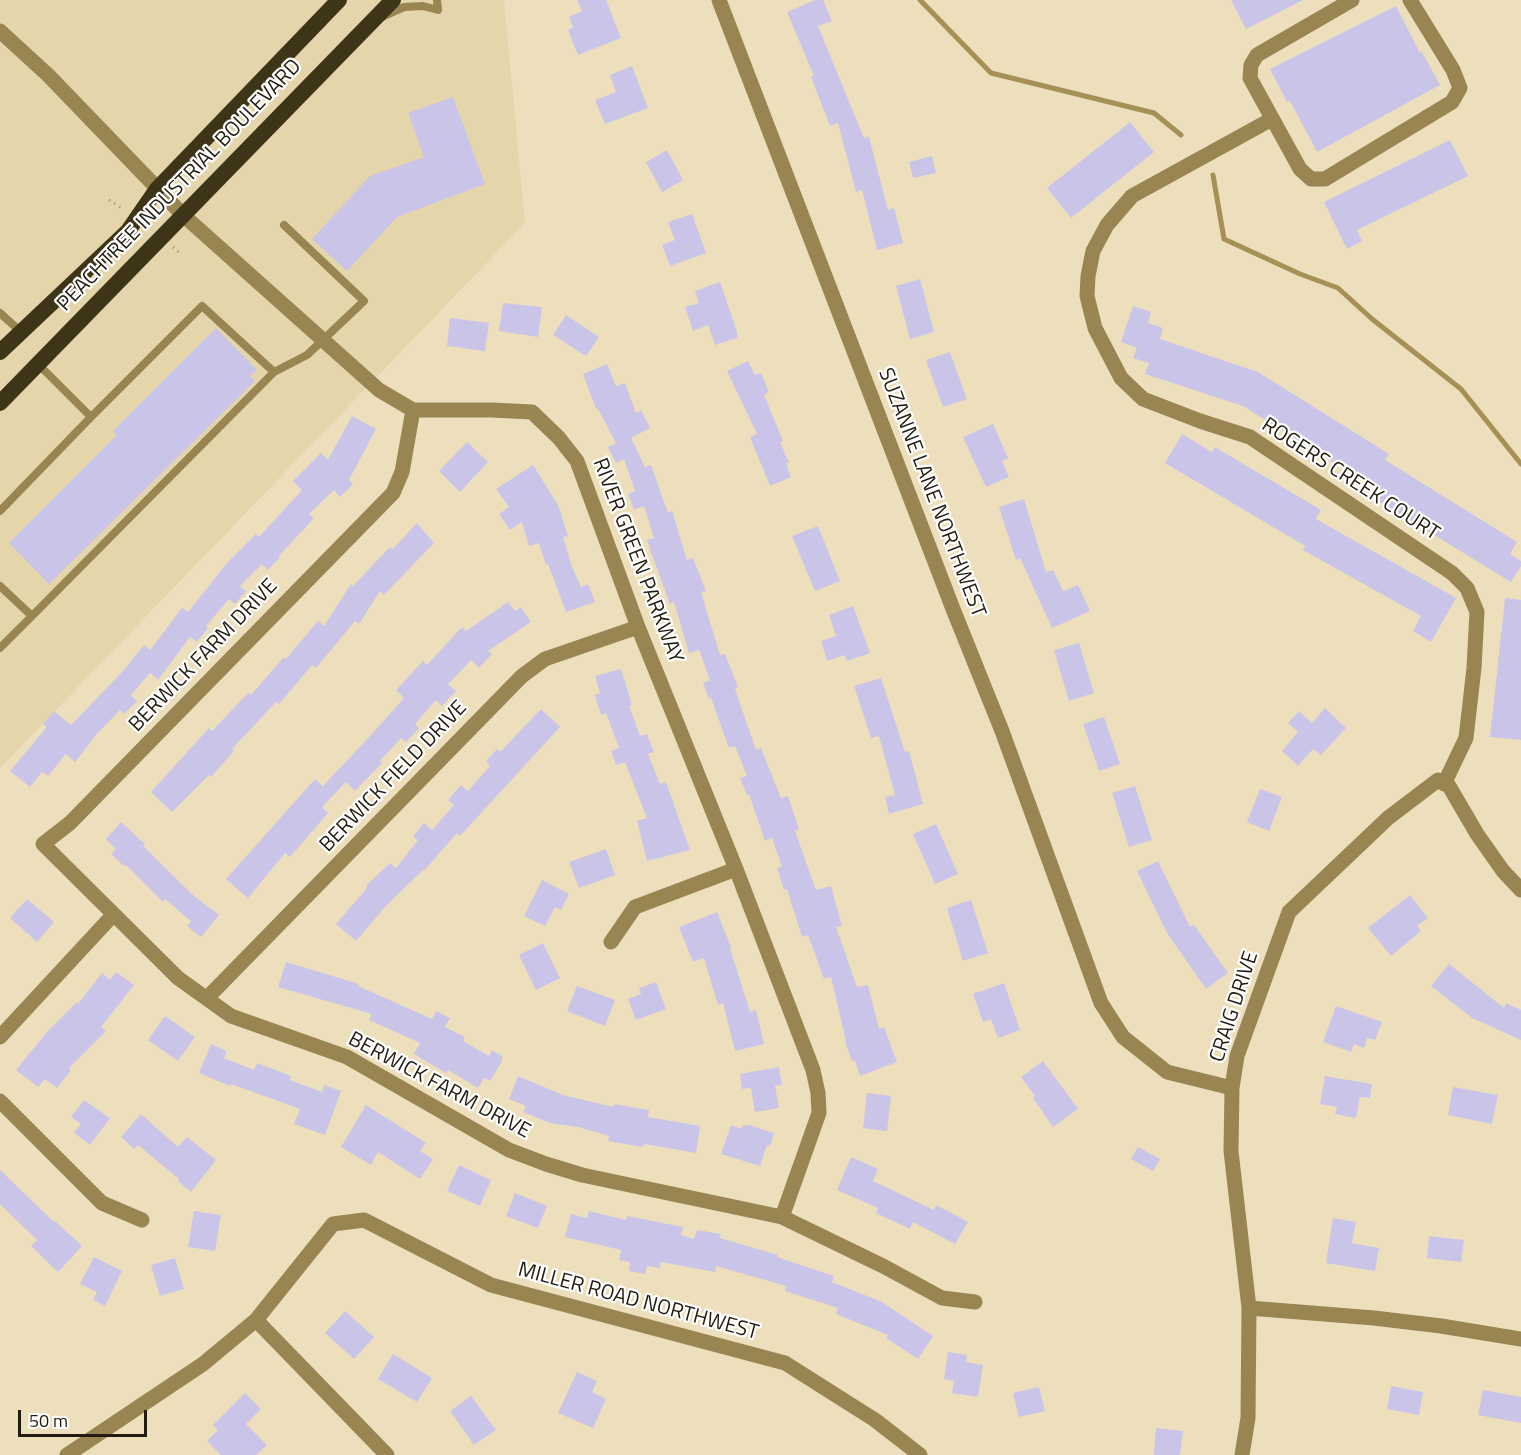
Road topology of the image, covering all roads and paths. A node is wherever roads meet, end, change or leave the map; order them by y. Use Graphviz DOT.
graph roads {
  1 [pos="339,0"];
  2 [pos="393,0"];
  3 [pos="437,0"];
  4 [pos="719,0"];
  5 [pos="1352,0"];
  6 [pos="1410,0"];
  7 [pos="371,23"];
  8 [pos="2,38"];
  9 [pos="1272,119"];
  10 [pos="157,189"];
  11 [pos="183,215"];
  12 [pos="284,225"];
  13 [pos="0,313"];
  14 [pos="20,331"];
  15 [pos="323,341"];
  16 [pos="0,352"];
  17 [pos="38,364"];
  18 [pos="274,372"];
  19 [pos="0,403"];
  20 [pos="413,410"];
  21 [pos="91,417"];
  22 [pos="0,511"];
  23 [pos="0,585"];
  24 [pos="32,616"];
  25 [pos="638,627"];
  26 [pos="0,648"];
  27 [pos="1444,784"];
  28 [pos="736,868"];
  29 [pos="1521,890"];
  30 [pos="113,915"];
  31 [pos="611,942"];
  32 [pos="207,998"];
  33 [pos="0,1037"];
  34 [pos="1232,1088"];
  35 [pos="0,1101"];
  36 [pos="782,1217"];
  37 [pos="142,1220"];
  38 [pos="975,1302"];
  39 [pos="1249,1308"];
  40 [pos="255,1320"];
  41 [pos="1521,1338"];
  42 [pos="67,1455"];
  43 [pos="387,1455"];
  44 [pos="920,1455"];
  45 [pos="1242,1455"];
  1 -- 10 [label="highway, PEACHTREE INDUSTRIAL BOULEVARD"];
  2 -- 7 [label="highway, PEACHTREE INDUSTRIAL BOULEVARD"];
  3 -- 7 [label="lane"];
  4 -- 34 [label="street, SUZANNE LANE NORTHWEST"];
  5 -- 9 [label="street"];
  6 -- 9 [label="street"];
  7 -- 11 [label="highway, PEACHTREE INDUSTRIAL BOULEVARD"];
  8 -- 10 [label="street"];
  9 -- 27 [label="street, ROGERS CREEK COURT"];
  10 -- 11 [label="street"];
  10 -- 14 [label="highway, PEACHTREE INDUSTRIAL BOULEVARD"];
  11 -- 15 [label="street"];
  11 -- 17 [label="highway, PEACHTREE INDUSTRIAL BOULEVARD"];
  12 -- 15 [label="lane"];
  13 -- 14 [label="lane"];
  14 -- 16 [label="highway, PEACHTREE INDUSTRIAL BOULEVARD"];
  15 -- 18 [label="lane"];
  15 -- 20 [label="street"];
  17 -- 19 [label="highway, PEACHTREE INDUSTRIAL BOULEVARD"];
  17 -- 21 [label="lane"];
  18 -- 21 [label="lane"];
  18 -- 24 [label="lane"];
  20 -- 25 [label="street, RIVER GREEN PARKWAY"];
  20 -- 30 [label="street, BERWICK FARM DRIVE"];
  21 -- 22 [label="lane"];
  23 -- 24 [label="lane"];
  24 -- 26 [label="lane"];
  25 -- 28 [label="street, RIVER GREEN PARKWAY"];
  25 -- 32 [label="street, BERWICK FIELD DRIVE"];
  27 -- 29 [label="street"];
  27 -- 34 [label="street, CRAIG DRIVE"];
  28 -- 31 [label="street"];
  28 -- 36 [label="street, RIVER GREEN PARKWAY"];
  30 -- 32 [label="street, BERWICK FARM DRIVE"];
  30 -- 33 [label="street"];
  32 -- 36 [label="street, BERWICK FARM DRIVE"];
  34 -- 39 [label="street, CRAIG DRIVE"];
  35 -- 37 [label="street"];
  36 -- 38 [label="street, BERWICK FARM DRIVE"];
  39 -- 41 [label="street"];
  39 -- 45 [label="street, CRAIG DRIVE"];
  40 -- 42 [label="street"];
  40 -- 43 [label="street"];
  40 -- 44 [label="street, MILLER ROAD NORTHWEST"];
}
